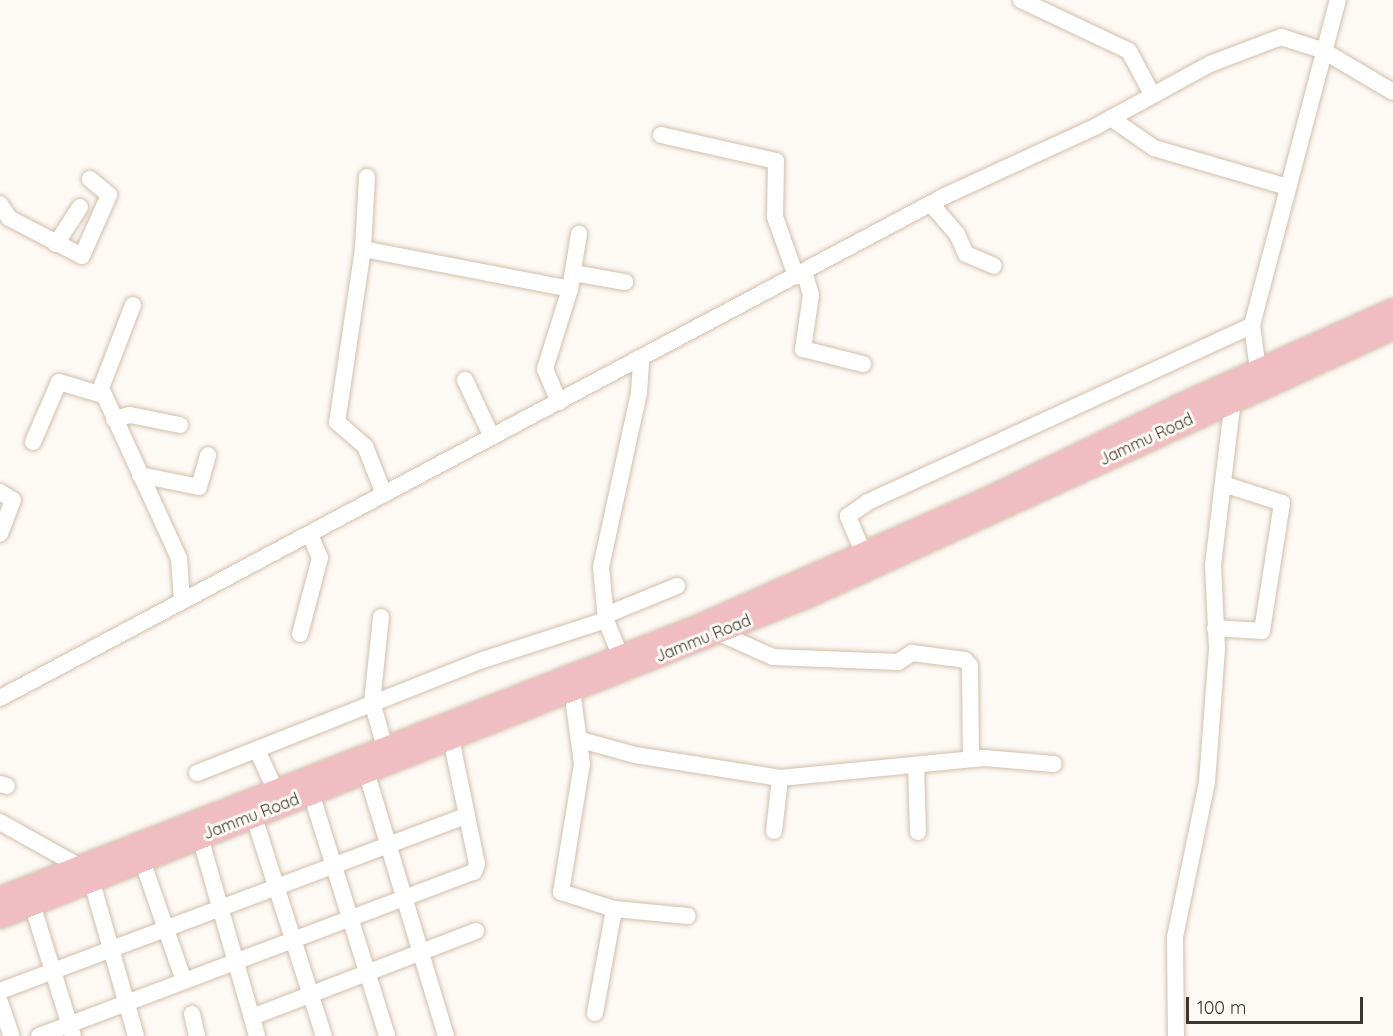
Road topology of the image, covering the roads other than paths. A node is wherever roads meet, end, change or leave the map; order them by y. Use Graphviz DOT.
graph roads {
  1 [pos="1021,0"];
  2 [pos="1338,0"];
  3 [pos="1322,50"];
  4 [pos="1393,92"];
  5 [pos="1152,94"];
  6 [pos="1111,118"];
  7 [pos="661,135"];
  8 [pos="367,177"];
  9 [pos="90,179"];
  10 [pos="1287,187"];
  11 [pos="0,204"];
  12 [pos="931,204"];
  13 [pos="80,207"];
  14 [pos="579,234"];
  15 [pos="56,244"];
  16 [pos="363,249"];
  17 [pos="994,266"];
  18 [pos="800,274"];
  19 [pos="572,281"];
  20 [pos="625,282"];
  21 [pos="133,305"];
  22 [pos="1393,309"];
  23 [pos="1252,325"];
  24 [pos="1393,328"];
  25 [pos="641,360"];
  26 [pos="862,364"];
  27 [pos="1258,370"];
  28 [pos="465,380"];
  29 [pos="103,395"];
  30 [pos="1233,400"];
  31 [pos="559,402"];
  32 [pos="114,419"];
  33 [pos="180,425"];
  34 [pos="492,437"];
  35 [pos="33,441"];
  36 [pos="208,455"];
  37 [pos="140,475"];
  38 [pos="1222,484"];
  39 [pos="0,492"];
  40 [pos="384,494"];
  41 [pos="0,534"];
  42 [pos="309,534"];
  43 [pos="856,537"];
  44 [pos="677,586"];
  45 [pos="182,601"];
  46 [pos="381,617"];
  47 [pos="608,622"];
  48 [pos="1215,628"];
  49 [pos="717,632"];
  50 [pos="300,634"];
  51 [pos="620,654"];
  52 [pos="572,690"];
  53 [pos="0,698"];
  54 [pos="375,713"];
  55 [pos="451,738"];
  56 [pos="581,740"];
  57 [pos="384,744"];
  58 [pos="258,753"];
  59 [pos="971,759"];
  60 [pos="1054,764"];
  61 [pos="916,765"];
  62 [pos="366,771"];
  63 [pos="197,773"];
  64 [pos="780,778"];
  65 [pos="271,780"];
  66 [pos="311,793"];
  67 [pos="466,816"];
  68 [pos="254,817"];
  69 [pos="0,822"];
  70 [pos="774,831"];
  71 [pos="918,832"];
  72 [pos="200,837"];
  73 [pos="389,842"];
  74 [pos="142,860"];
  75 [pos="334,865"];
  76 [pos="84,872"];
  77 [pos="278,884"];
  78 [pos="406,896"];
  79 [pos="0,897"];
  80 [pos="32,904"];
  81 [pos="220,908"];
  82 [pos="614,909"];
  83 [pos="349,916"];
  84 [pos="688,916"];
  85 [pos="0,917"];
  86 [pos="164,928"];
  87 [pos="476,931"];
  88 [pos="293,936"];
  89 [pos="422,949"];
  90 [pos="109,951"];
  91 [pos="236,960"];
  92 [pos="365,971"];
  93 [pos="53,973"];
  94 [pos="184,981"];
  95 [pos="0,991"];
  96 [pos="311,994"];
  97 [pos="0,1002"];
  98 [pos="126,1004"];
  99 [pos="192,1014"];
  100 [pos="595,1014"];
  101 [pos="252,1017"];
  102 [pos="71,1030"];
  103 [pos="12,1036"];
  104 [pos="39,1036"];
  105 [pos="136,1036"];
  106 [pos="195,1036"];
  107 [pos="257,1036"];
  108 [pos="324,1036"];
  109 [pos="387,1036"];
  110 [pos="446,1036"];
  111 [pos="1176,1036"];
  1 -- 5 [label="street"];
  2 -- 3 [label="street"];
  3 -- 4 [label="street"];
  3 -- 5 [label="street"];
  3 -- 10 [label="street"];
  5 -- 6 [label="street"];
  6 -- 10 [label="street"];
  6 -- 12 [label="street"];
  7 -- 18 [label="street"];
  8 -- 16 [label="street"];
  9 -- 15 [label="street"];
  10 -- 23 [label="street"];
  11 -- 15 [label="street"];
  12 -- 17 [label="street"];
  12 -- 18 [label="street"];
  13 -- 15 [label="street"];
  14 -- 19 [label="street"];
  16 -- 19 [label="street"];
  16 -- 40 [label="street"];
  18 -- 25 [label="street"];
  18 -- 26 [label="street"];
  19 -- 20 [label="street"];
  19 -- 31 [label="street"];
  21 -- 29 [label="street"];
  22 -- 27 [label="main road"];
  23 -- 27 [label="street"];
  23 -- 43 [label="street"];
  24 -- 30 [label="main road, Jammu Road"];
  25 -- 31 [label="street"];
  25 -- 47 [label="street"];
  27 -- 43 [label="main road"];
  28 -- 34 [label="street"];
  29 -- 32 [label="street"];
  29 -- 35 [label="street"];
  30 -- 38 [label="street"];
  30 -- 49 [label="main road, Jammu Road"];
  31 -- 34 [label="street"];
  32 -- 33 [label="street"];
  32 -- 37 [label="street"];
  34 -- 40 [label="street"];
  36 -- 37 [label="street"];
  37 -- 45 [label="street"];
  38 -- 48 [label="street"];
  38 -- 48 [label="street"];
  39 -- 41 [label="street"];
  40 -- 42 [label="street"];
  42 -- 45 [label="street"];
  42 -- 50 [label="street"];
  43 -- 51 [label="main road"];
  44 -- 47 [label="street"];
  45 -- 53 [label="street"];
  46 -- 54 [label="street"];
  47 -- 51 [label="street"];
  47 -- 54 [label="street"];
  48 -- 111 [label="street"];
  49 -- 52 [label="main road, Jammu Road"];
  49 -- 59 [label="street"];
  51 -- 57 [label="main road"];
  52 -- 55 [label="main road, Jammu Road"];
  52 -- 56 [label="street"];
  54 -- 57 [label="street"];
  54 -- 58 [label="street"];
  55 -- 62 [label="main road, Jammu Road"];
  55 -- 67 [label="street"];
  56 -- 64 [label="street"];
  56 -- 82 [label="street"];
  57 -- 65 [label="main road"];
  58 -- 63 [label="street"];
  58 -- 65 [label="street"];
  59 -- 60 [label="street"];
  59 -- 61 [label="street"];
  61 -- 64 [label="street"];
  61 -- 71 [label="street"];
  62 -- 66 [label="main road, Jammu Road"];
  62 -- 73 [label="street"];
  64 -- 70 [label="street"];
  65 -- 76 [label="main road"];
  66 -- 68 [label="main road, Jammu Road"];
  66 -- 75 [label="street"];
  67 -- 73 [label="street"];
  67 -- 78 [label="street"];
  68 -- 72 [label="main road, Jammu Road"];
  68 -- 77 [label="street"];
  69 -- 76 [label="street"];
  72 -- 74 [label="main road, Jammu Road"];
  72 -- 81 [label="street"];
  73 -- 75 [label="street"];
  73 -- 78 [label="street"];
  74 -- 76 [label="main road, Jammu Road"];
  74 -- 86 [label="street"];
  75 -- 77 [label="street"];
  75 -- 83 [label="street"];
  76 -- 79 [label="main road"];
  76 -- 80 [label="main road, Jammu Road"];
  76 -- 90 [label="street"];
  77 -- 81 [label="street"];
  77 -- 88 [label="street"];
  78 -- 83 [label="street"];
  78 -- 89 [label="street"];
  80 -- 85 [label="main road, Jammu Road"];
  80 -- 93 [label="street"];
  81 -- 86 [label="street"];
  81 -- 91 [label="street"];
  82 -- 84 [label="street"];
  82 -- 100 [label="street"];
  83 -- 88 [label="street"];
  83 -- 92 [label="street"];
  86 -- 90 [label="street"];
  86 -- 94 [label="street"];
  87 -- 89 [label="street"];
  88 -- 91 [label="street"];
  88 -- 96 [label="street"];
  89 -- 92 [label="street"];
  89 -- 110 [label="street"];
  90 -- 93 [label="street"];
  90 -- 98 [label="street"];
  91 -- 94 [label="street"];
  91 -- 101 [label="street"];
  92 -- 96 [label="street"];
  92 -- 109 [label="street"];
  93 -- 95 [label="street"];
  93 -- 102 [label="street"];
  94 -- 98 [label="street"];
  96 -- 101 [label="street"];
  96 -- 108 [label="street"];
  97 -- 103 [label="street"];
  98 -- 102 [label="street"];
  98 -- 105 [label="street"];
  99 -- 106 [label="street"];
  101 -- 107 [label="street"];
  102 -- 104 [label="street"];
}
